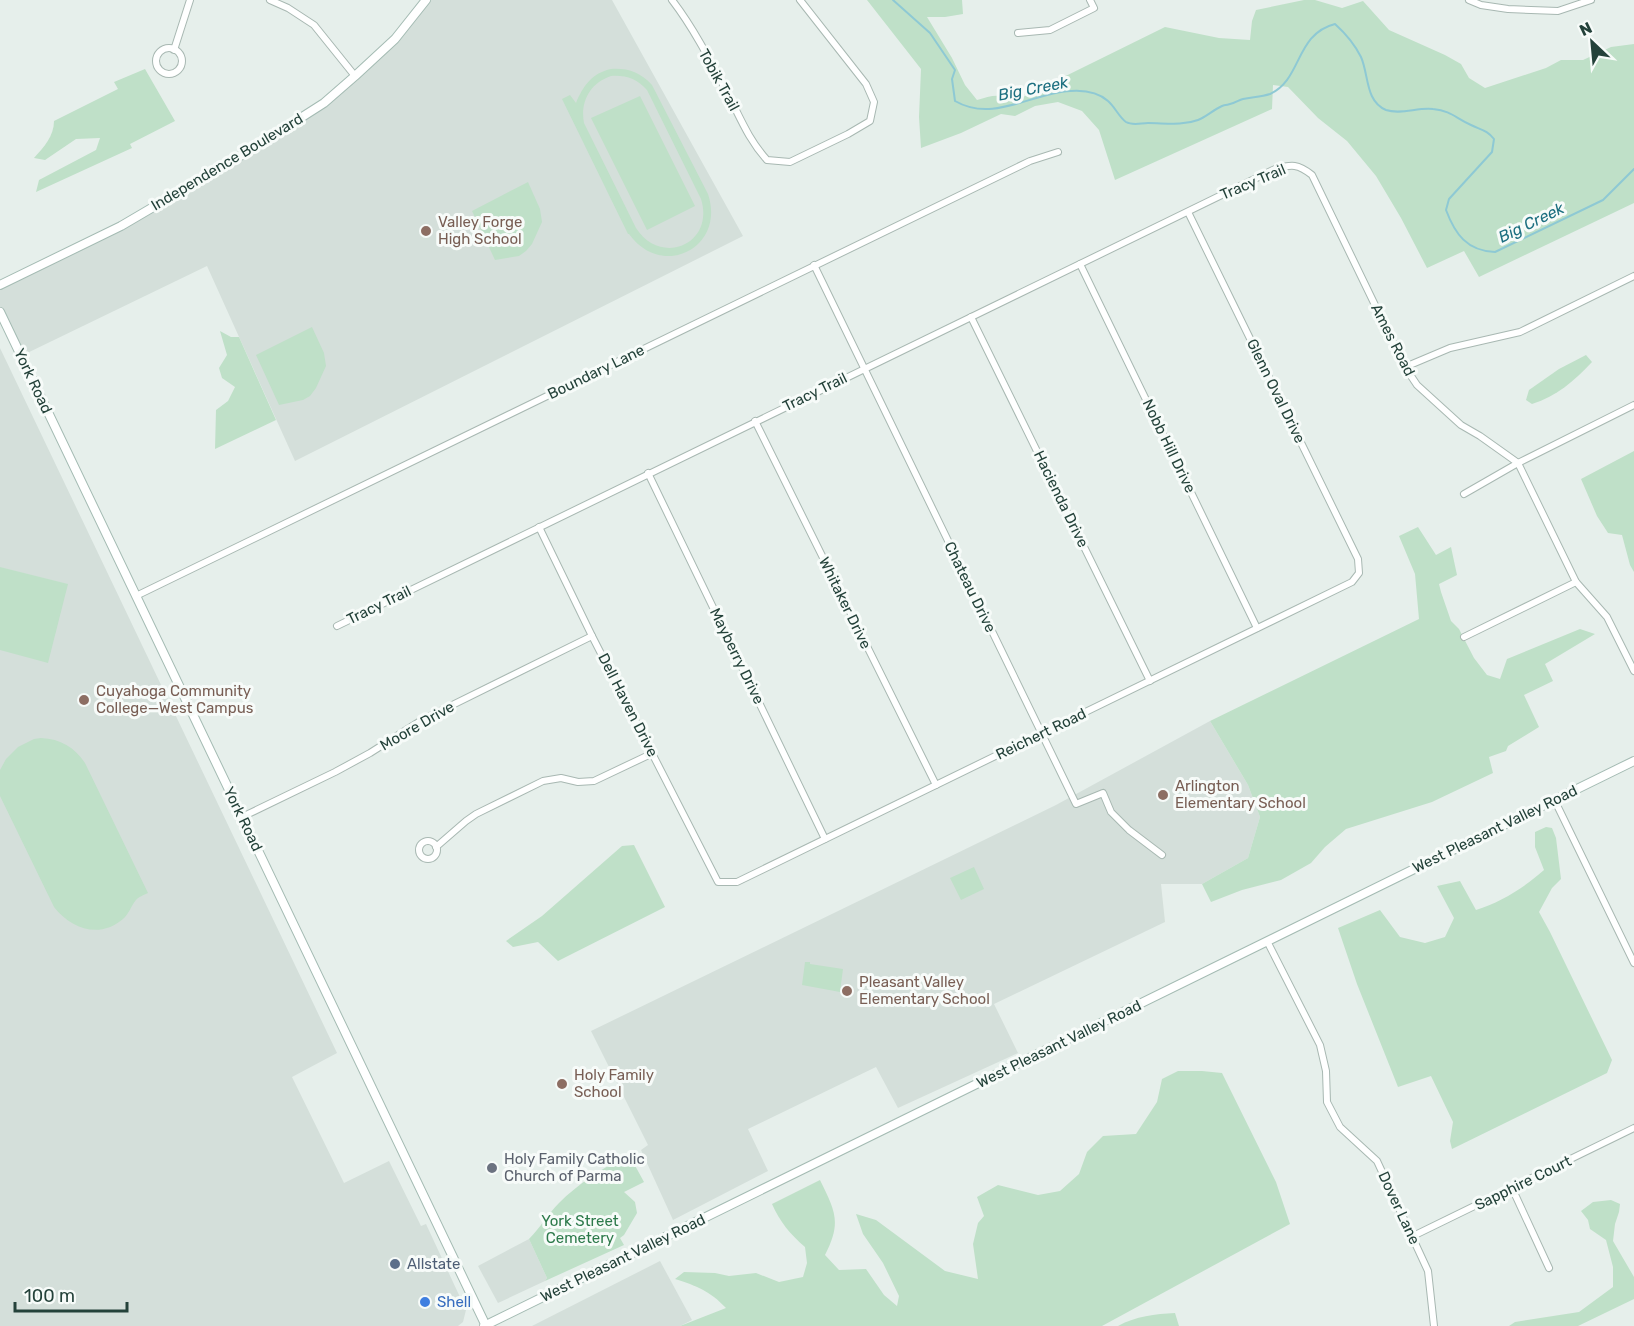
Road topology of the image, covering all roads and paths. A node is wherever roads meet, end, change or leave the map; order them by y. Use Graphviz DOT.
graph roads {
  1 [pos="190,0"];
  2 [pos="270,0"];
  3 [pos="426,0"];
  4 [pos="672,0"];
  5 [pos="800,0"];
  6 [pos="1090,0"];
  7 [pos="1468,0"];
  8 [pos="1591,0"];
  9 [pos="1018,33"];
  10 [pos="174,50"];
  11 [pos="355,76"];
  12 [pos="1058,152"];
  13 [pos="1296,165"];
  14 [pos="1188,212"];
  15 [pos="1080,264"];
  16 [pos="814,265"];
  17 [pos="1634,276"];
  18 [pos="0,285"];
  19 [pos="0,312"];
  20 [pos="971,317"];
  21 [pos="1405,368"];
  22 [pos="865,369"];
  23 [pos="1634,405"];
  24 [pos="755,421"];
  25 [pos="1518,463"];
  26 [pos="648,473"];
  27 [pos="1464,494"];
  28 [pos="539,527"];
  29 [pos="1359,573"];
  30 [pos="1576,582"];
  31 [pos="136,596"];
  32 [pos="337,626"];
  33 [pos="1257,628"];
  34 [pos="592,636"];
  35 [pos="1464,637"];
  36 [pos="1634,671"];
  37 [pos="1150,681"];
  38 [pos="1042,734"];
  39 [pos="653,753"];
  40 [pos="1634,761"];
  41 [pos="936,785"];
  42 [pos="1554,800"];
  43 [pos="242,817"];
  44 [pos="825,839"];
  45 [pos="436,847"];
  46 [pos="1162,855"];
  47 [pos="718,882"];
  48 [pos="1267,941"];
  49 [pos="1634,963"];
  50 [pos="1634,1128"];
  51 [pos="1512,1188"];
  52 [pos="1411,1237"];
  53 [pos="1549,1268"];
  54 [pos="485,1326"];
  55 [pos="1434,1326"];
  1 -- 10 [label="street"];
  2 -- 11 [label="street"];
  3 -- 11 [label="main road, Independence Boulevard"];
  4 -- 5 [label="street, Tobik Trail"];
  6 -- 9 [label="street"];
  7 -- 8 [label="street"];
  10 -- 10 [label="street"];
  11 -- 18 [label="main road, Independence Boulevard"];
  12 -- 16 [label="street, Boundary Lane"];
  13 -- 14 [label="street, Tracy Trail"];
  13 -- 21 [label="street, Ames Road"];
  14 -- 15 [label="street, Tracy Trail"];
  14 -- 29 [label="street, Glenn Oval Drive"];
  15 -- 20 [label="street, Tracy Trail"];
  15 -- 33 [label="street, Nobb Hill Drive"];
  16 -- 22 [label="street, Chateau Drive"];
  16 -- 31 [label="street, Boundary Lane"];
  17 -- 21 [label="street"];
  19 -- 31 [label="main road, York Road"];
  20 -- 22 [label="street, Tracy Trail"];
  20 -- 37 [label="street, Hacienda Drive"];
  21 -- 25 [label="street, Ames Road"];
  22 -- 24 [label="street, Tracy Trail"];
  22 -- 38 [label="street, Chateau Drive"];
  23 -- 25 [label="street"];
  24 -- 26 [label="street, Tracy Trail"];
  24 -- 41 [label="street, Whitaker Drive"];
  25 -- 27 [label="street"];
  25 -- 30 [label="street, Ames Road"];
  26 -- 28 [label="street, Tracy Trail"];
  26 -- 44 [label="street, Mayberry Drive"];
  28 -- 32 [label="street, Tracy Trail"];
  28 -- 34 [label="street, Dell Haven Drive"];
  29 -- 33 [label="street, Reichert Road"];
  30 -- 35 [label="street"];
  30 -- 36 [label="street, Ames Road"];
  31 -- 43 [label="main road, York Road"];
  33 -- 37 [label="street, Reichert Road"];
  34 -- 39 [label="street, Dell Haven Drive"];
  34 -- 43 [label="street, Moore Drive"];
  37 -- 38 [label="street, Reichert Road"];
  38 -- 41 [label="street, Reichert Road"];
  38 -- 46 [label="street, Chateau Drive"];
  39 -- 45 [label="street"];
  39 -- 47 [label="street, Dell Haven Drive"];
  40 -- 42 [label="main road, West Pleasant Valley Road"];
  41 -- 44 [label="street, Reichert Road"];
  42 -- 48 [label="main road, West Pleasant Valley Road"];
  42 -- 49 [label="street"];
  43 -- 54 [label="main road, York Road"];
  44 -- 47 [label="street, Reichert Road"];
  48 -- 52 [label="street, Dover Lane"];
  48 -- 54 [label="main road, West Pleasant Valley Road"];
  50 -- 51 [label="street, Sapphire Court"];
  51 -- 52 [label="street, Sapphire Court"];
  51 -- 53 [label="street"];
  52 -- 55 [label="street, Dover Lane"];
}
